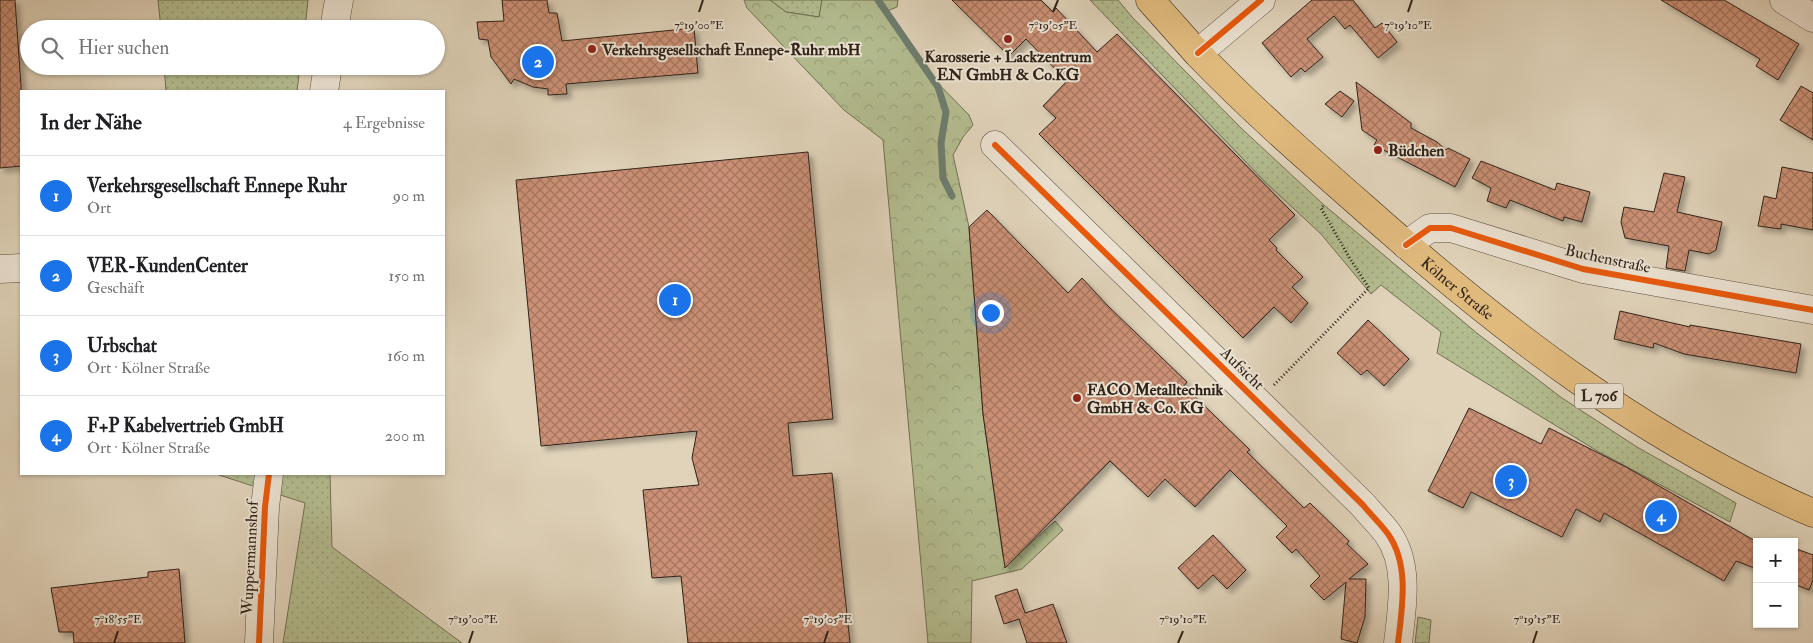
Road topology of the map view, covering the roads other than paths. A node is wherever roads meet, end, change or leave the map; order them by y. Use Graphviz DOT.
graph roads {
  1 [pos="338,0"];
  2 [pos="1150,0"];
  3 [pos="1262,0"];
  4 [pos="1784,0"];
  5 [pos="1813,18"];
  6 [pos="335,20"];
  7 [pos="1198,53"];
  8 [pos="327,75"];
  9 [pos="324,90"];
  10 [pos="995,145"];
  11 [pos="1406,245"];
  12 [pos="20,268"];
  13 [pos="0,269"];
  14 [pos="1813,310"];
  15 [pos="269,475"];
  16 [pos="1813,513"];
  17 [pos="259,643"];
  18 [pos="1398,643"];
  1 -- 6 [label="street"];
  2 -- 7 [label="main road, Kölner Straße / L 706"];
  3 -- 7 [label="street"];
  4 -- 5 [label="street"];
  7 -- 11 [label="main road, Kölner Straße / L 706"];
  8 -- 9 [label="street"];
  10 -- 18 [label="street, Aufsicht"];
  11 -- 14 [label="street, Buchenstraße"];
  11 -- 16 [label="main road, Kölner Straße / L 706"];
  12 -- 13 [label="street"];
  15 -- 17 [label="street, Wuppermannshof"];
}
